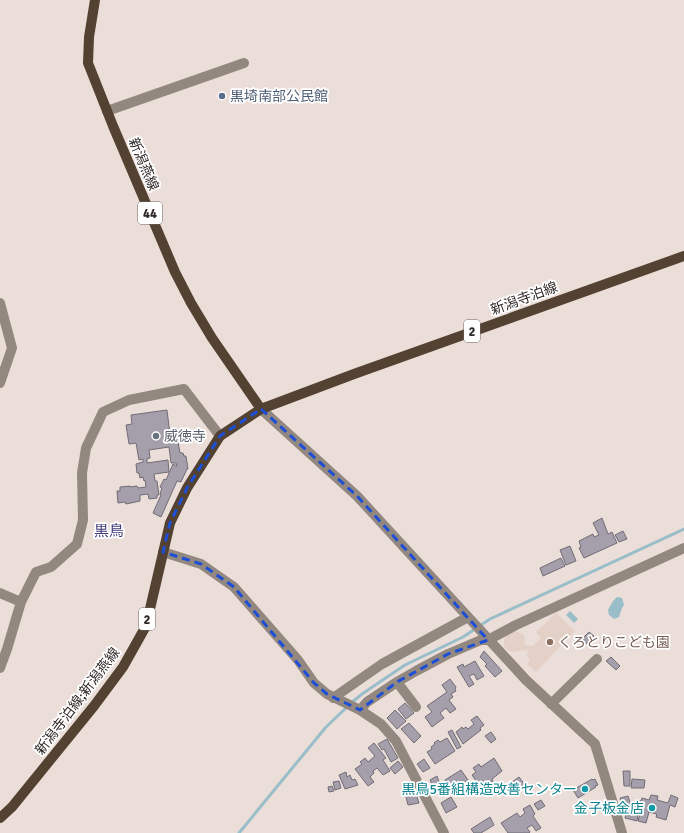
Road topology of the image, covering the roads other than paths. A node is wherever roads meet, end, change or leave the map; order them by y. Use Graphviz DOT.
graph roads {
  1 [pos="95,0"];
  2 [pos="244,63"];
  3 [pos="107,111"];
  4 [pos="684,256"];
  5 [pos="0,303"];
  6 [pos="0,383"];
  7 [pos="261,409"];
  8 [pos="220,436"];
  9 [pos="684,548"];
  10 [pos="163,552"];
  11 [pos="0,594"];
  12 [pos="21,602"];
  13 [pos="469,619"];
  14 [pos="486,638"];
  15 [pos="597,659"];
  16 [pos="0,668"];
  17 [pos="397,682"];
  18 [pos="336,700"];
  19 [pos="551,704"];
  20 [pos="416,707"];
  21 [pos="357,710"];
  22 [pos="0,818"];
  23 [pos="618,832"];
  24 [pos="444,833"];
  1 -- 3 [label="main road, 新潟燕線 / 44"];
  2 -- 3 [label="street"];
  3 -- 7 [label="main road, 新潟燕線 / 44"];
  4 -- 7 [label="main road, 新潟寺泊線 / 2"];
  5 -- 6 [label="street"];
  7 -- 8 [label="main road, 新潟寺泊線;新潟燕線 / 2"];
  7 -- 13 [label="street"];
  8 -- 10 [label="main road, 新潟寺泊線;新潟燕線 / 2"];
  8 -- 12 [label="street"];
  9 -- 14 [label="street"];
  10 -- 18 [label="street"];
  10 -- 22 [label="main road, 新潟寺泊線;新潟燕線 / 2"];
  11 -- 12 [label="street"];
  12 -- 16 [label="street"];
  13 -- 14 [label="street"];
  13 -- 18 [label="street"];
  14 -- 17 [label="street"];
  14 -- 19 [label="street"];
  15 -- 19 [label="street"];
  17 -- 20 [label="street"];
  17 -- 21 [label="street"];
  18 -- 21 [label="street"];
  19 -- 23 [label="street"];
  21 -- 24 [label="street"];
}
